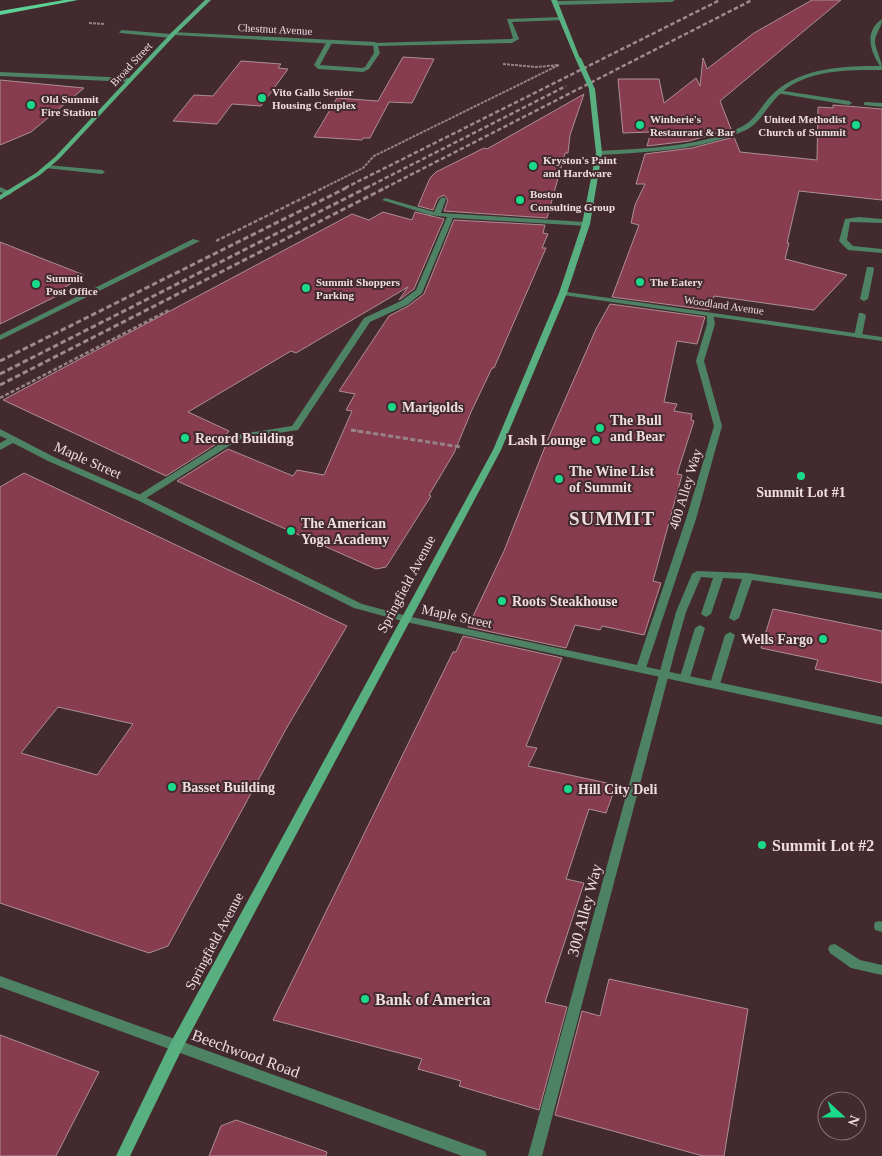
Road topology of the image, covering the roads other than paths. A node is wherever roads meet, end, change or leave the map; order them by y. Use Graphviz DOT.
graph roads {
  1 [pos="75,0"];
  2 [pos="208,0"];
  3 [pos="668,0"];
  4 [pos="672,0"];
  5 [pos="555,1"];
  6 [pos="604,1"];
  7 [pos="0,12"];
  8 [pos="562,19"];
  9 [pos="882,21"];
  10 [pos="128,26"];
  11 [pos="122,32"];
  12 [pos="174,33"];
  13 [pos="329,42"];
  14 [pos="375,44"];
  15 [pos="882,67"];
  16 [pos="0,74"];
  17 [pos="130,80"];
  18 [pos="778,92"];
  19 [pos="849,103"];
  20 [pos="866,104"];
  21 [pos="882,104"];
  22 [pos="599,153"];
  23 [pos="48,167"];
  24 [pos="102,172"];
  25 [pos="0,189"];
  26 [pos="10,193"];
  27 [pos="0,198"];
  28 [pos="443,199"];
  29 [pos="385,200"];
  30 [pos="438,214"];
  31 [pos="451,215"];
  32 [pos="882,221"];
  33 [pos="586,224"];
  34 [pos="196,241"];
  35 [pos="882,251"];
  36 [pos="870,269"];
  37 [pos="564,293"];
  38 [pos="864,299"];
  39 [pos="710,315"];
  40 [pos="862,315"];
  41 [pos="858,336"];
  42 [pos="0,338"];
  43 [pos="882,339"];
  44 [pos="0,432"];
  45 [pos="13,439"];
  46 [pos="0,447"];
  47 [pos="140,498"];
  48 [pos="719,575"];
  49 [pos="748,576"];
  50 [pos="882,596"];
  51 [pos="706,614"];
  52 [pos="734,618"];
  53 [pos="406,619"];
  54 [pos="700,628"];
  55 [pos="730,635"];
  56 [pos="641,668"];
  57 [pos="665,673"];
  58 [pos="685,677"];
  59 [pos="715,684"];
  60 [pos="882,720"];
  61 [pos="835,950"];
  62 [pos="882,970"];
  63 [pos="0,981"];
  64 [pos="176,1046"];
  65 [pos="123,1156"];
  66 [pos="480,1156"];
  67 [pos="535,1156"];
  1 -- 7 [label="main road"];
  2 -- 12 [label="main road, Broad Street"];
  3 -- 4 [label="street"];
  3 -- 6 [label="street"];
  5 -- 6 [label="street"];
  5 -- 8 [label="main road, Springfield Avenue"];
  8 -- 14 [label="street, Chestnut Avenue"];
  8 -- 22 [label="main road, Springfield Avenue, bridge"];
  9 -- 15 [label="street"];
  10 -- 12 [label="street"];
  11 -- 12 [label="street"];
  12 -- 13 [label="street, Chestnut Avenue"];
  12 -- 17 [label="main road, Broad Street"];
  13 -- 14 [label="street, Chestnut Avenue"];
  13 -- 14 [label="street"];
  15 -- 18 [label="street"];
  16 -- 17 [label="street"];
  17 -- 23 [label="main road, Broad Street"];
  18 -- 19 [label="street"];
  18 -- 22 [label="street"];
  20 -- 21 [label="street"];
  22 -- 33 [label="main road, Springfield Avenue"];
  23 -- 24 [label="street"];
  23 -- 26 [label="main road, Broad Street"];
  25 -- 26 [label="street"];
  26 -- 27 [label="main road, Broad Street"];
  28 -- 30 [label="street"];
  29 -- 30 [label="street"];
  30 -- 31 [label="street"];
  31 -- 33 [label="street"];
  31 -- 47 [label="street"];
  32 -- 35 [label="street"];
  33 -- 37 [label="main road, Springfield Avenue"];
  34 -- 42 [label="street"];
  36 -- 38 [label="street"];
  37 -- 39 [label="street, Woodland Avenue"];
  37 -- 53 [label="main road, Springfield Avenue"];
  39 -- 41 [label="street, Woodland Avenue"];
  39 -- 56 [label="street, 400 Alley Way"];
  40 -- 41 [label="street"];
  41 -- 43 [label="street, Woodland Avenue"];
  44 -- 45 [label="street, Maple Street"];
  45 -- 46 [label="street"];
  45 -- 47 [label="street, Maple Street"];
  47 -- 53 [label="street, Maple Street"];
  48 -- 49 [label="street"];
  48 -- 51 [label="street"];
  48 -- 57 [label="street, 300 Alley Way"];
  49 -- 50 [label="street"];
  49 -- 52 [label="street"];
  53 -- 56 [label="street, Maple Street"];
  53 -- 64 [label="main road, Springfield Avenue"];
  54 -- 58 [label="street"];
  55 -- 59 [label="street"];
  56 -- 57 [label="street, Maple Street"];
  57 -- 58 [label="street, Maple Street"];
  57 -- 67 [label="street, 300 Alley Way"];
  58 -- 59 [label="street, Maple Street"];
  59 -- 60 [label="street, Maple Street"];
  61 -- 62 [label="street"];
  63 -- 64 [label="street, Beechwood Road"];
  64 -- 65 [label="main road, Springfield Avenue"];
  64 -- 66 [label="street, Beechwood Road"];
}
